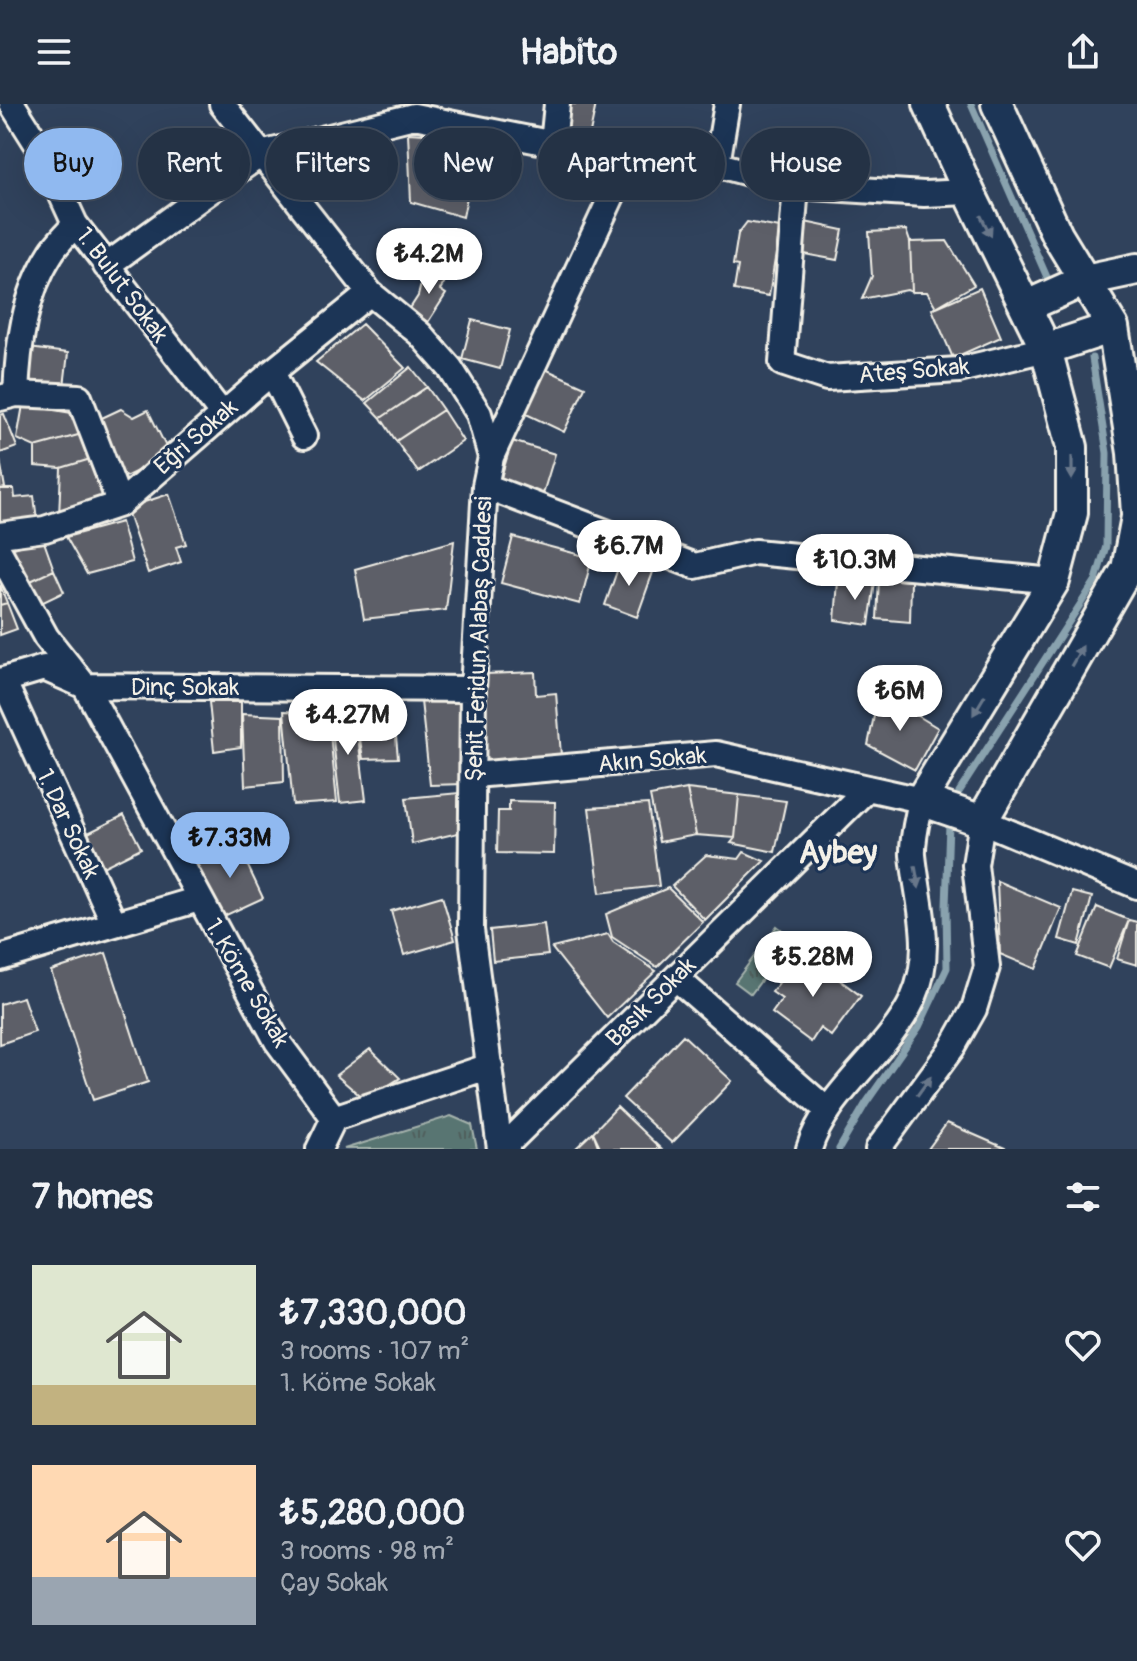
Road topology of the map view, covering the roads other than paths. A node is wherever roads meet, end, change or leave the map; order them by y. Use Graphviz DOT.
graph roads {
  1 [pos="12,104"];
  2 [pos="222,104"];
  3 [pos="557,104"];
  4 [pos="727,104"];
  5 [pos="929,104"];
  6 [pos="997,104"];
  7 [pos="555,128"];
  8 [pos="723,128"];
  9 [pos="538,141"];
  10 [pos="261,154"];
  11 [pos="870,191"];
  12 [pos="969,192"];
  13 [pos="610,200"];
  14 [pos="795,200"];
  15 [pos="75,224"];
  16 [pos="106,266"];
  17 [pos="1137,269"];
  18 [pos="1085,280"];
  19 [pos="370,293"];
  20 [pos="1027,306"];
  21 [pos="1113,327"];
  22 [pos="1046,349"];
  23 [pos="272,372"];
  24 [pos="8,396"];
  25 [pos="222,414"];
  26 [pos="304,436"];
  27 [pos="491,457"];
  28 [pos="485,486"];
  29 [pos="120,504"];
  30 [pos="1137,516"];
  31 [pos="0,535"];
  32 [pos="0,553"];
  33 [pos="1132,571"];
  34 [pos="1054,581"];
  35 [pos="2,681"];
  36 [pos="85,686"];
  37 [pos="473,689"];
  38 [pos="474,775"];
  39 [pos="868,788"];
  40 [pos="921,800"];
  41 [pos="982,821"];
  42 [pos="1137,886"];
  43 [pos="199,899"];
  44 [pos="114,923"];
  45 [pos="0,958"];
  46 [pos="676,978"];
  47 [pos="490,1066"];
  48 [pos="828,1111"];
  49 [pos="334,1118"];
  50 [pos="319,1149"];
  51 [pos="501,1149"];
  52 [pos="809,1149"];
  53 [pos="878,1149"];
  1 -- 15 [label="street, 1. Bulut Sokak"];
  2 -- 10 [label="street"];
  3 -- 7 [label="street"];
  4 -- 8 [label="street"];
  5 -- 12 [label="street"];
  6 -- 18 [label="street"];
  9 -- 10 [label="street"];
  10 -- 16 [label="street"];
  10 -- 19 [label="street"];
  11 -- 12 [label="street"];
  12 -- 20 [label="street, one-way"];
  13 -- 27 [label="street, Şehit Feridun Alabaş Caddesi"];
  14 -- 22 [label="street, Ateş Sokak"];
  15 -- 16 [label="street, 1. Bulut Sokak"];
  15 -- 24 [label="street"];
  16 -- 25 [label="street, 1. Bulut Sokak"];
  17 -- 18 [label="street"];
  18 -- 20 [label="street"];
  18 -- 21 [label="street"];
  19 -- 23 [label="street, Eğri Sokak"];
  19 -- 27 [label="street"];
  20 -- 22 [label="street"];
  21 -- 22 [label="street"];
  21 -- 30 [label="street"];
  22 -- 34 [label="street, one-way"];
  23 -- 25 [label="street, Eğri Sokak"];
  23 -- 26 [label="street"];
  24 -- 29 [label="street"];
  25 -- 29 [label="street, Eğri Sokak"];
  27 -- 28 [label="street, Şehit Feridun Alabaş Caddesi"];
  28 -- 34 [label="street"];
  28 -- 37 [label="street, Şehit Feridun Alabaş Caddesi"];
  29 -- 31 [label="street, Eğri Sokak"];
  30 -- 33 [label="street"];
  32 -- 36 [label="street, 1. Köme Sokak"];
  41 -- 33 [label="street, one-way"];
  34 -- 40 [label="street, one-way"];
  35 -- 36 [label="street, Dinç Sokak"];
  35 -- 44 [label="street, 1. Dar Sokak"];
  36 -- 37 [label="street, Dinç Sokak"];
  36 -- 43 [label="street, 1. Köme Sokak"];
  37 -- 38 [label="street, Şehit Feridun Alabaş Caddesi"];
  38 -- 39 [label="street, Akın Sokak"];
  38 -- 47 [label="street, Şehit Feridun Alabaş Caddesi"];
  39 -- 40 [label="street, Akın Sokak"];
  39 -- 46 [label="street, Basık Sokak"];
  40 -- 41 [label="street"];
  40 -- 48 [label="street, one-way"];
  41 -- 42 [label="street"];
  53 -- 41 [label="street, one-way"];
  43 -- 44 [label="street"];
  43 -- 49 [label="street, 1. Köme Sokak"];
  44 -- 45 [label="street"];
  46 -- 48 [label="street"];
  46 -- 51 [label="street, Basık Sokak"];
  47 -- 49 [label="street"];
  47 -- 51 [label="street, Şehit Feridun Alabaş Caddesi"];
  48 -- 52 [label="street"];
  49 -- 50 [label="street"];
}
